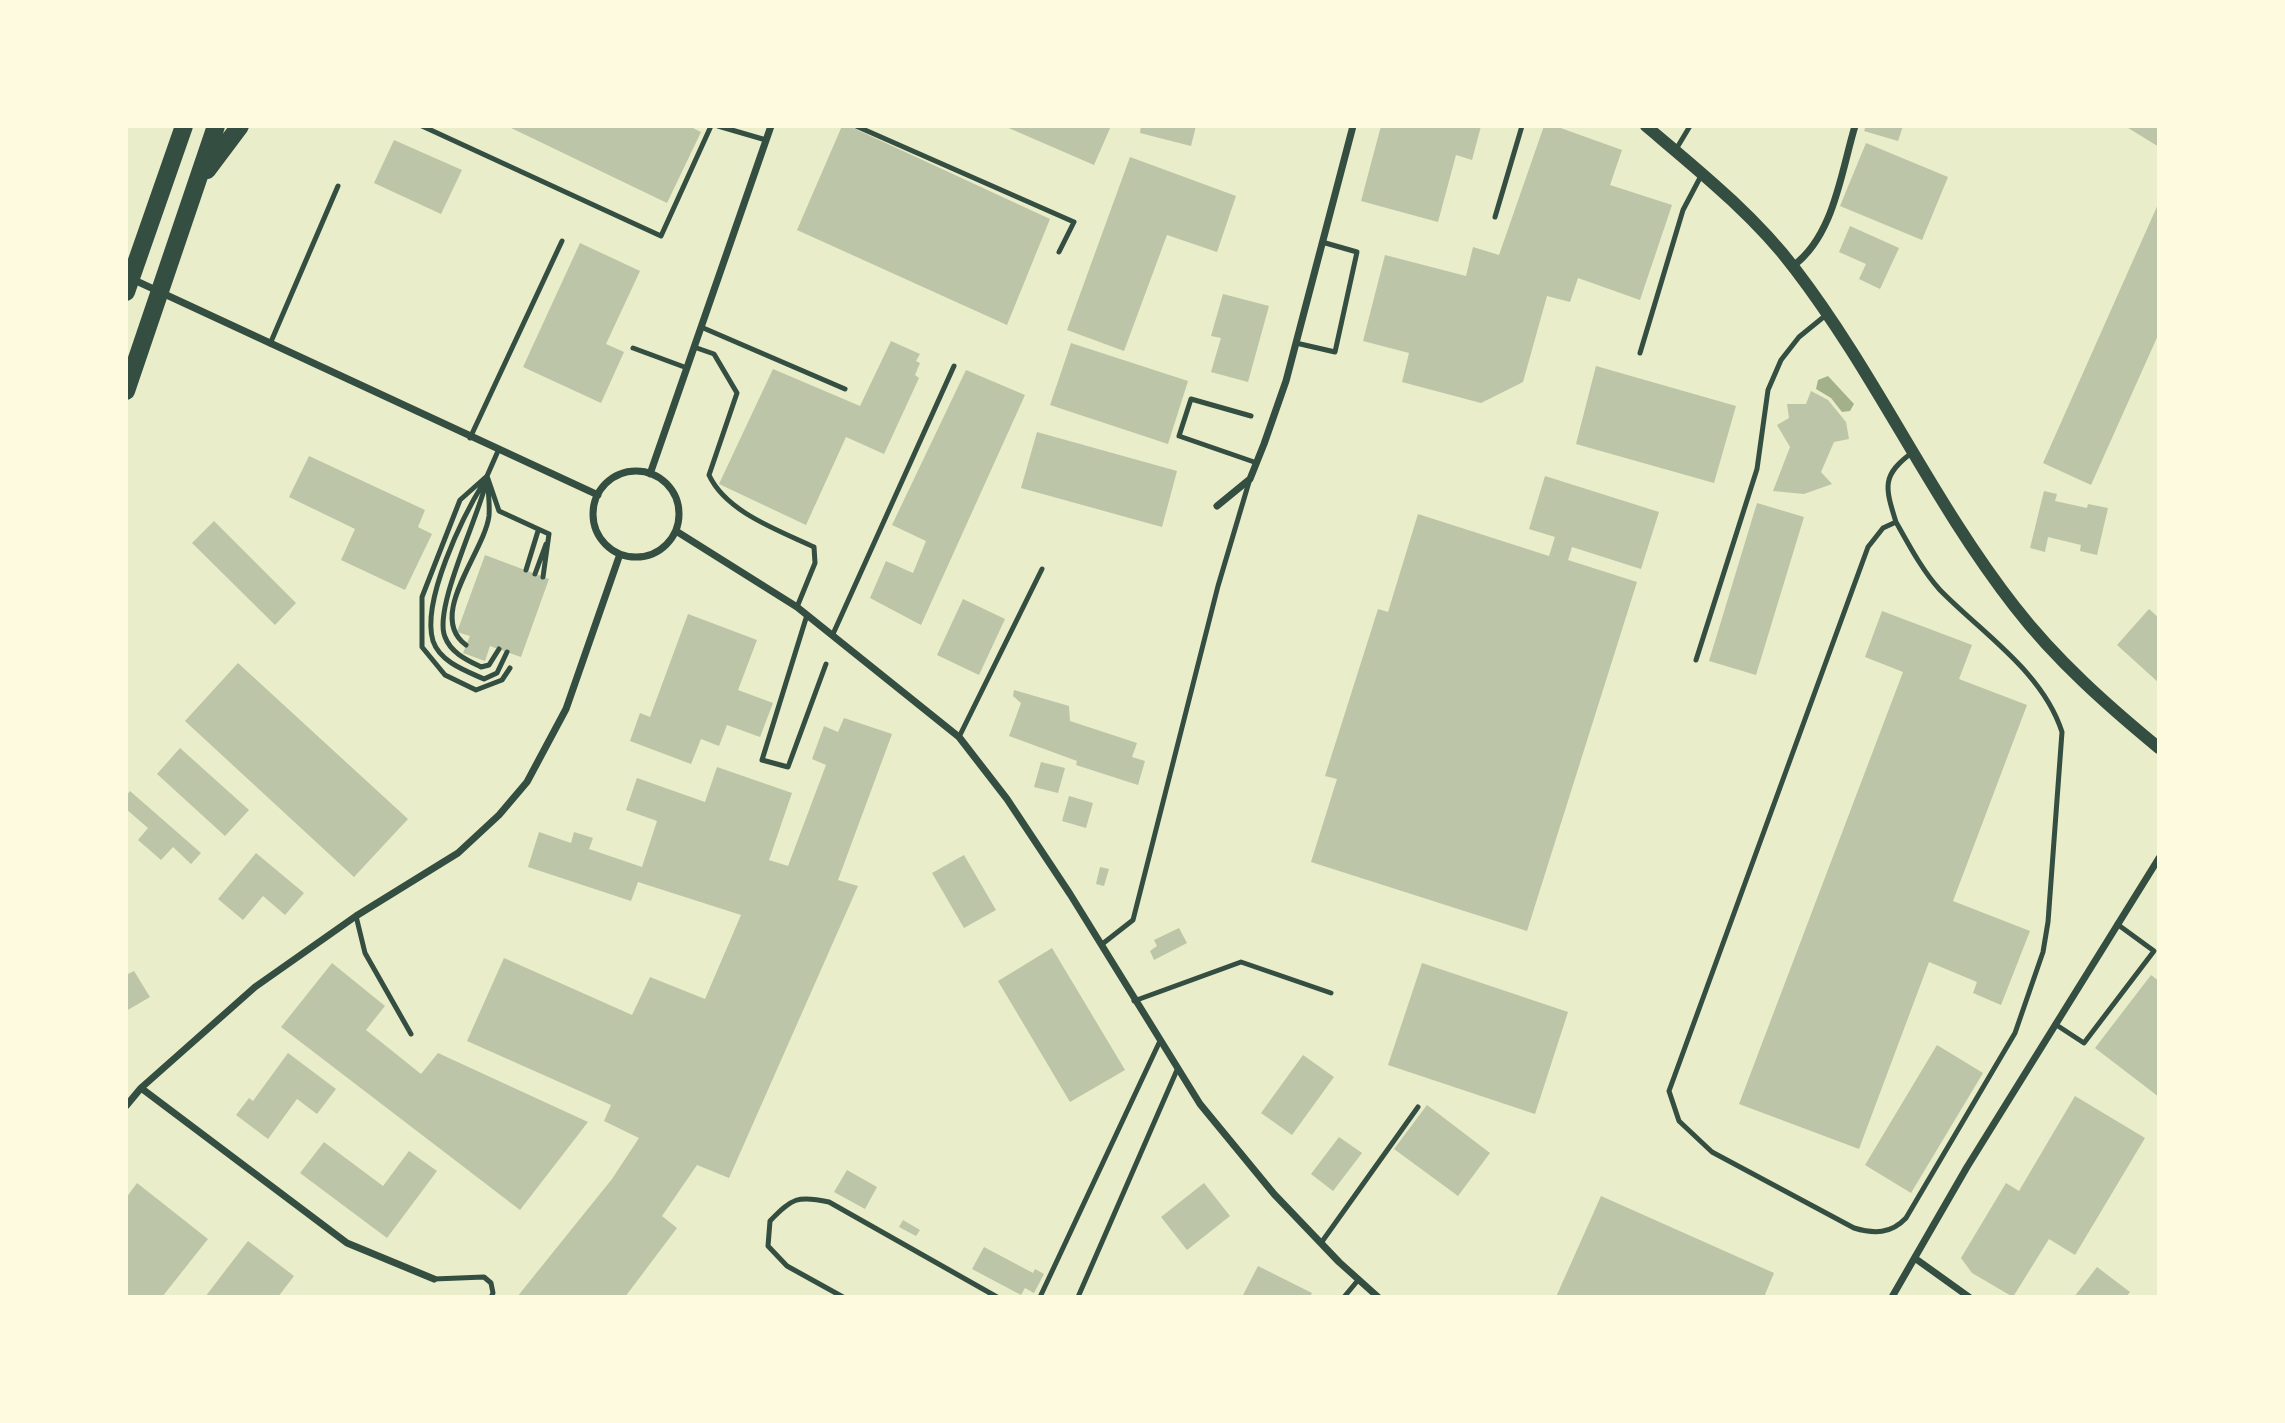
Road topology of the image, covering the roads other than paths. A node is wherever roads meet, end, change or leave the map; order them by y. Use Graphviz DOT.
graph roads {
  1 [pos="184,126"];
  2 [pos="216,126"];
  3 [pos="240,126"];
  4 [pos="422,126"];
  5 [pos="711,126"];
  6 [pos="718,126"];
  7 [pos="771,126"];
  8 [pos="856,126"];
  9 [pos="1353,126"];
  10 [pos="1522,126"];
  11 [pos="1646,126"];
  12 [pos="1690,126"];
  13 [pos="1855,126"];
  14 [pos="766,141"];
  15 [pos="1675,151"];
  16 [pos="1702,174"];
  17 [pos="197,184"];
  18 [pos="338,187"];
  19 [pos="1495,217"];
  20 [pos="562,241"];
  21 [pos="1322,242"];
  22 [pos="1059,253"];
  23 [pos="1793,266"];
  24 [pos="126,276"];
  25 [pos="126,292"];
  26 [pos="1828,313"];
  27 [pos="701,327"];
  28 [pos="1296,343"];
  29 [pos="270,344"];
  30 [pos="694,346"];
  31 [pos="633,348"];
  32 [pos="1640,353"];
  33 [pos="954,366"];
  34 [pos="687,368"];
  35 [pos="845,388"];
  36 [pos="126,391"];
  37 [pos="1251,416"];
  38 [pos="470,438"];
  39 [pos="498,451"];
  40 [pos="1913,452"];
  41 [pos="1256,463"];
  42 [pos="650,474"];
  43 [pos="487,476"];
  44 [pos="1250,479"];
  45 [pos="597,495"];
  46 [pos="1217,506"];
  47 [pos="1896,522"];
  48 [pos="538,531"];
  49 [pos="676,531"];
  50 [pos="549,534"];
  51 [pos="620,554"];
  52 [pos="1042,569"];
  53 [pos="526,570"];
  54 [pos="535,573"];
  55 [pos="543,577"];
  56 [pos="797,607"];
  57 [pos="807,615"];
  58 [pos="833,634"];
  59 [pos="466,645"];
  60 [pos="507,652"];
  61 [pos="488,654"];
  62 [pos="1696,660"];
  63 [pos="826,664"];
  64 [pos="510,668"];
  65 [pos="959,737"];
  66 [pos="2159,748"];
  67 [pos="2159,858"];
  68 [pos="356,916"];
  69 [pos="2117,924"];
  70 [pos="1100,945"];
  71 [pos="1331,993"];
  72 [pos="1134,1001"];
  73 [pos="2055,1024"];
  74 [pos="411,1034"];
  75 [pos="1159,1043"];
  76 [pos="1177,1070"];
  77 [pos="141,1088"];
  78 [pos="126,1105"];
  79 [pos="1418,1107"];
  80 [pos="1321,1243"];
  81 [pos="1916,1259"];
  82 [pos="434,1279"];
  83 [pos="1359,1279"];
  84 [pos="491,1297"];
  85 [pos="843,1297"];
  86 [pos="997,1297"];
  87 [pos="1040,1297"];
  88 [pos="1078,1297"];
  89 [pos="1344,1297"];
  90 [pos="1378,1297"];
  91 [pos="1892,1297"];
  92 [pos="1969,1297"];
  1 -- 25 [label="highway"];
  2 -- 17 [label="highway"];
  3 -- 17 [label="highway"];
  4 -- 5 [label="lane"];
  6 -- 14 [label="lane"];
  7 -- 14 [label="street"];
  8 -- 22 [label="lane"];
  9 -- 21 [label="street"];
  10 -- 19 [label="lane"];
  11 -- 15 [label="street"];
  12 -- 15 [label="lane"];
  13 -- 23 [label="street"];
  14 -- 27 [label="street"];
  15 -- 16 [label="street"];
  16 -- 23 [label="street"];
  16 -- 32 [label="lane"];
  17 -- 36 [label="highway"];
  18 -- 29 [label="lane"];
  20 -- 38 [label="lane"];
  21 -- 28 [label="street"];
  21 -- 28 [label="lane"];
  23 -- 26 [label="street"];
  24 -- 29 [label="street"];
  26 -- 40 [label="street"];
  26 -- 62 [label="lane"];
  27 -- 30 [label="street"];
  27 -- 35 [label="lane"];
  28 -- 41 [label="street"];
  29 -- 38 [label="street"];
  30 -- 34 [label="street"];
  30 -- 56 [label="lane"];
  31 -- 34 [label="lane"];
  33 -- 58 [label="lane"];
  34 -- 42 [label="street"];
  37 -- 41 [label="lane"];
  38 -- 39 [label="street"];
  39 -- 43 [label="lane"];
  39 -- 45 [label="street"];
  40 -- 47 [label="lane"];
  40 -- 66 [label="street"];
  41 -- 44 [label="street"];
  42 -- 45 [label="street"];
  42 -- 49 [label="street"];
  43 -- 48 [label="lane"];
  43 -- 59 [label="lane"];
  43 -- 60 [label="lane"];
  43 -- 61 [label="lane"];
  43 -- 64 [label="lane"];
  44 -- 46 [label="street"];
  44 -- 70 [label="lane"];
  45 -- 51 [label="street"];
  47 -- 47 [label="lane"];
  48 -- 50 [label="lane"];
  48 -- 53 [label="lane"];
  49 -- 51 [label="street"];
  49 -- 56 [label="street"];
  50 -- 54 [label="lane"];
  50 -- 55 [label="lane"];
  51 -- 68 [label="street"];
  52 -- 65 [label="lane"];
  56 -- 57 [label="street"];
  57 -- 58 [label="street"];
  57 -- 63 [label="lane"];
  58 -- 65 [label="street"];
  65 -- 70 [label="street"];
  67 -- 69 [label="street"];
  68 -- 74 [label="lane"];
  68 -- 77 [label="street"];
  69 -- 73 [label="street"];
  69 -- 73 [label="lane"];
  70 -- 72 [label="street"];
  71 -- 72 [label="lane"];
  72 -- 75 [label="street"];
  73 -- 81 [label="street"];
  75 -- 76 [label="street"];
  75 -- 87 [label="lane"];
  76 -- 80 [label="street"];
  76 -- 88 [label="lane"];
  77 -- 78 [label="street"];
  77 -- 82 [label="street"];
  79 -- 80 [label="lane"];
  80 -- 83 [label="street"];
  81 -- 91 [label="street"];
  81 -- 92 [label="street"];
  82 -- 84 [label="lane"];
  83 -- 89 [label="lane"];
  83 -- 90 [label="street"];
  85 -- 86 [label="lane"];
}
